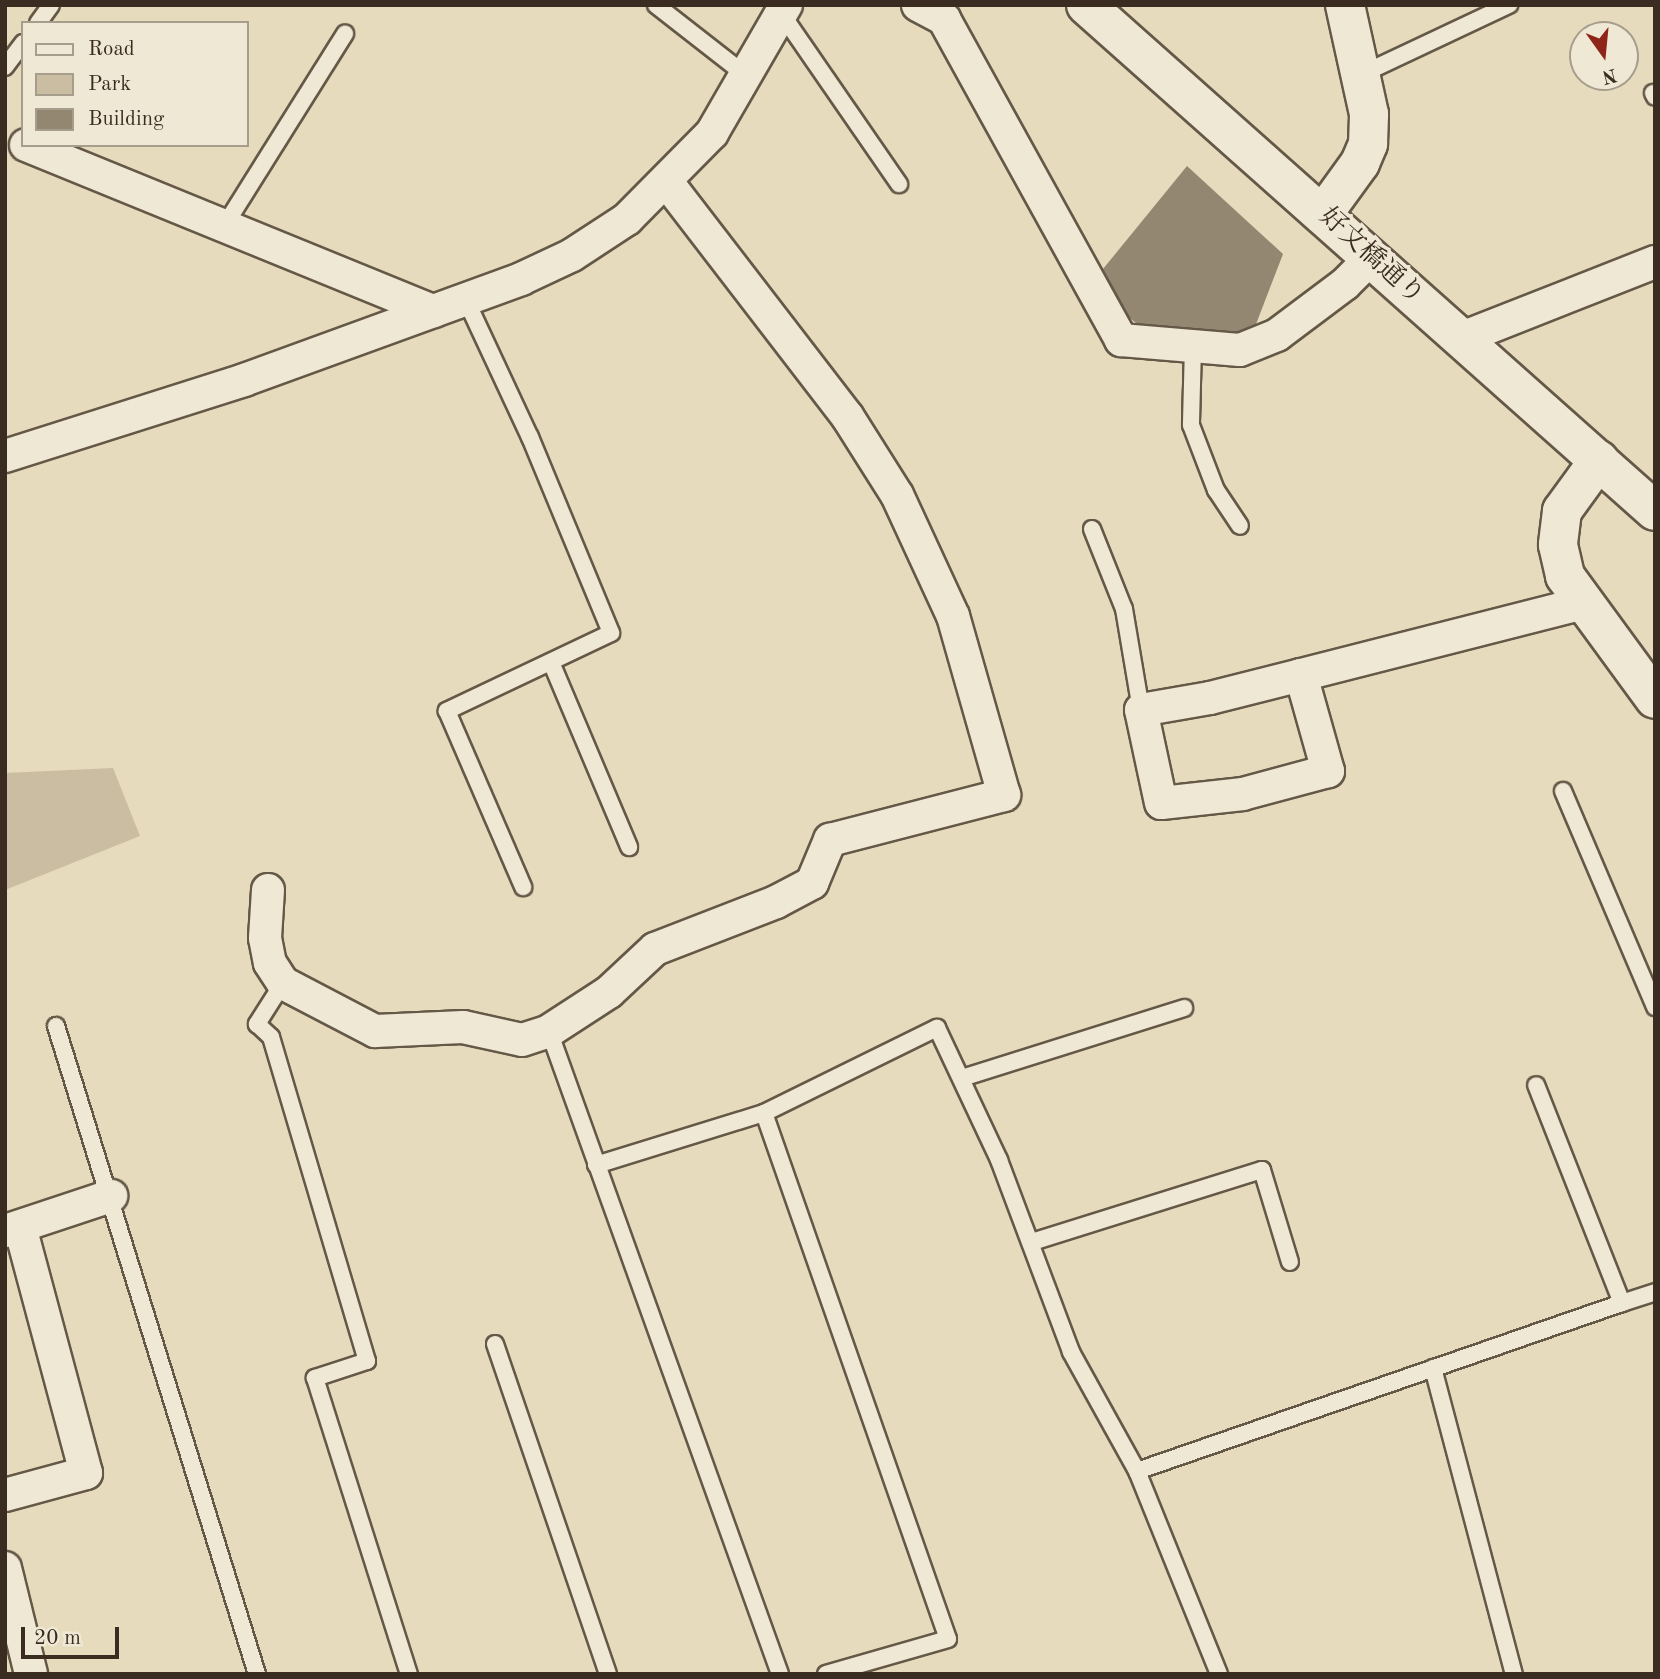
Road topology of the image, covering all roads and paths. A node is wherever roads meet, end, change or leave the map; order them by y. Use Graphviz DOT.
graph roads {
  1 [pos="51,5"];
  2 [pos="656,5"];
  3 [pos="918,5"];
  4 [pos="1086,5"];
  5 [pos="1345,5"];
  6 [pos="1509,5"];
  7 [pos="784,9"];
  8 [pos="39,21"];
  9 [pos="345,34"];
  10 [pos="21,46"];
  11 [pos="5,66"];
  12 [pos="743,73"];
  13 [pos="1360,75"];
  14 [pos="5,136"];
  15 [pos="21,144"];
  16 [pos="29,147"];
  17 [pos="667,182"];
  18 [pos="899,184"];
  19 [pos="1323,214"];
  20 [pos="225,225"];
  21 [pos="1371,257"];
  22 [pos="1655,262"];
  23 [pos="466,300"];
  24 [pos="433,311"];
  25 [pos="1462,338"];
  26 [pos="1193,346"];
  27 [pos="5,456"];
  28 [pos="1599,460"];
  29 [pos="1655,510"];
  30 [pos="1240,526"];
  31 [pos="1092,529"];
  32 [pos="1583,603"];
  33 [pos="551,662"];
  34 [pos="1301,675"];
  35 [pos="1655,699"];
  36 [pos="1141,710"];
  37 [pos="1563,791"];
  38 [pos="629,847"];
  39 [pos="523,887"];
  40 [pos="268,891"];
  41 [pos="283,983"];
  42 [pos="1655,1007"];
  43 [pos="1184,1008"];
  44 [pos="56,1027"];
  45 [pos="549,1031"];
  46 [pos="962,1078"];
  47 [pos="1536,1085"];
  48 [pos="764,1113"];
  49 [pos="596,1165"];
  50 [pos="111,1196"];
  51 [pos="13,1229"];
  52 [pos="1032,1242"];
  53 [pos="1290,1262"];
  54 [pos="1655,1292"];
  55 [pos="1622,1303"];
  56 [pos="495,1344"];
  57 [pos="1433,1368"];
  58 [pos="1137,1471"];
  59 [pos="5,1495"];
  60 [pos="5,1568"];
  61 [pos="31,1674"];
  62 [pos="257,1674"];
  63 [pos="409,1674"];
  64 [pos="608,1674"];
  65 [pos="779,1674"];
  66 [pos="826,1674"];
  67 [pos="1219,1674"];
  68 [pos="1514,1674"];
  1 -- 8 [label="lane"];
  2 -- 12 [label="lane"];
  3 -- 26 [label="street"];
  4 -- 19 [label="street, 好文橋通り"];
  5 -- 13 [label="street"];
  6 -- 13 [label="lane"];
  7 -- 12 [label="street"];
  7 -- 18 [label="lane"];
  9 -- 20 [label="lane"];
  10 -- 11 [label="lane"];
  12 -- 17 [label="street"];
  13 -- 19 [label="street"];
  14 -- 15 [label="street"];
  16 -- 20 [label="street"];
  17 -- 23 [label="street"];
  17 -- 45 [label="street"];
  19 -- 21 [label="street, 好文橋通り"];
  20 -- 24 [label="street"];
  21 -- 25 [label="street, 好文橋通り"];
  21 -- 26 [label="street"];
  22 -- 25 [label="street"];
  23 -- 24 [label="street"];
  23 -- 33 [label="lane"];
  24 -- 27 [label="street"];
  25 -- 28 [label="street, 好文橋通り"];
  26 -- 30 [label="lane"];
  28 -- 29 [label="street, 好文橋通り"];
  28 -- 32 [label="street"];
  31 -- 36 [label="lane"];
  32 -- 34 [label="street"];
  32 -- 35 [label="street"];
  33 -- 38 [label="lane"];
  33 -- 39 [label="lane"];
  34 -- 36 [label="street"];
  34 -- 36 [label="street"];
  37 -- 42 [label="lane"];
  40 -- 41 [label="street"];
  41 -- 45 [label="street"];
  41 -- 63 [label="lane"];
  43 -- 46 [label="lane"];
  44 -- 50 [label="lane"];
  45 -- 49 [label="lane"];
  46 -- 48 [label="lane"];
  46 -- 52 [label="lane"];
  47 -- 55 [label="lane"];
  48 -- 49 [label="lane"];
  48 -- 66 [label="lane"];
  49 -- 65 [label="lane"];
  50 -- 51 [label="street"];
  50 -- 62 [label="lane"];
  51 -- 59 [label="street"];
  52 -- 53 [label="lane"];
  52 -- 58 [label="lane"];
  54 -- 55 [label="lane"];
  55 -- 57 [label="lane"];
  56 -- 64 [label="lane"];
  57 -- 58 [label="lane"];
  57 -- 68 [label="lane"];
  58 -- 67 [label="lane"];
  60 -- 61 [label="street"];
}
